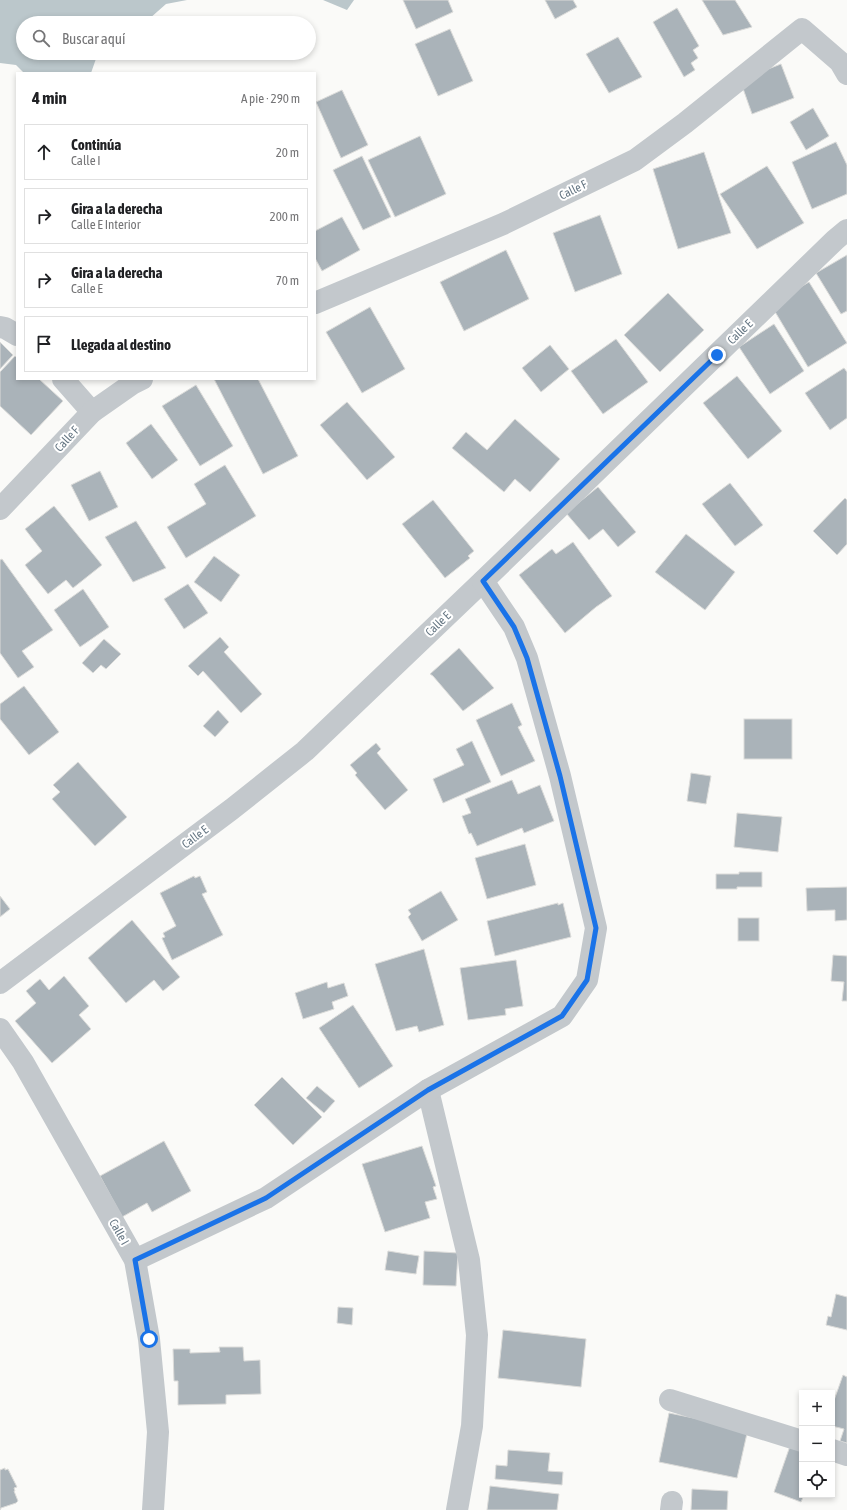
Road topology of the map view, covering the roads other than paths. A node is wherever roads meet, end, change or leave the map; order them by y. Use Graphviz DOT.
graph roads {
  1 [pos="847,74"];
  2 [pos="847,230"];
  3 [pos="316,303"];
  4 [pos="0,327"];
  5 [pos="16,334"];
  6 [pos="64,380"];
  7 [pos="140,380"];
  8 [pos="92,412"];
  9 [pos="0,509"];
  10 [pos="483,581"];
  11 [pos="0,983"];
  12 [pos="0,1029"];
  13 [pos="428,1090"];
  14 [pos="135,1260"];
  15 [pos="670,1400"];
  16 [pos="799,1440"];
  17 [pos="835,1451"];
  18 [pos="847,1455"];
  19 [pos="153,1510"];
  20 [pos="456,1510"];
  1 -- 3 [label="street, Calle F"];
  2 -- 10 [label="street, Calle E"];
  4 -- 5 [label="street"];
  6 -- 8 [label="street"];
  7 -- 8 [label="street, Calle F"];
  8 -- 9 [label="street, Calle F"];
  10 -- 11 [label="street, Calle E"];
  10 -- 13 [label="street"];
  12 -- 14 [label="street, Calle I"];
  13 -- 14 [label="street"];
  13 -- 20 [label="street"];
  14 -- 19 [label="street, Calle I"];
  15 -- 16 [label="street"];
  17 -- 18 [label="street"];
}
